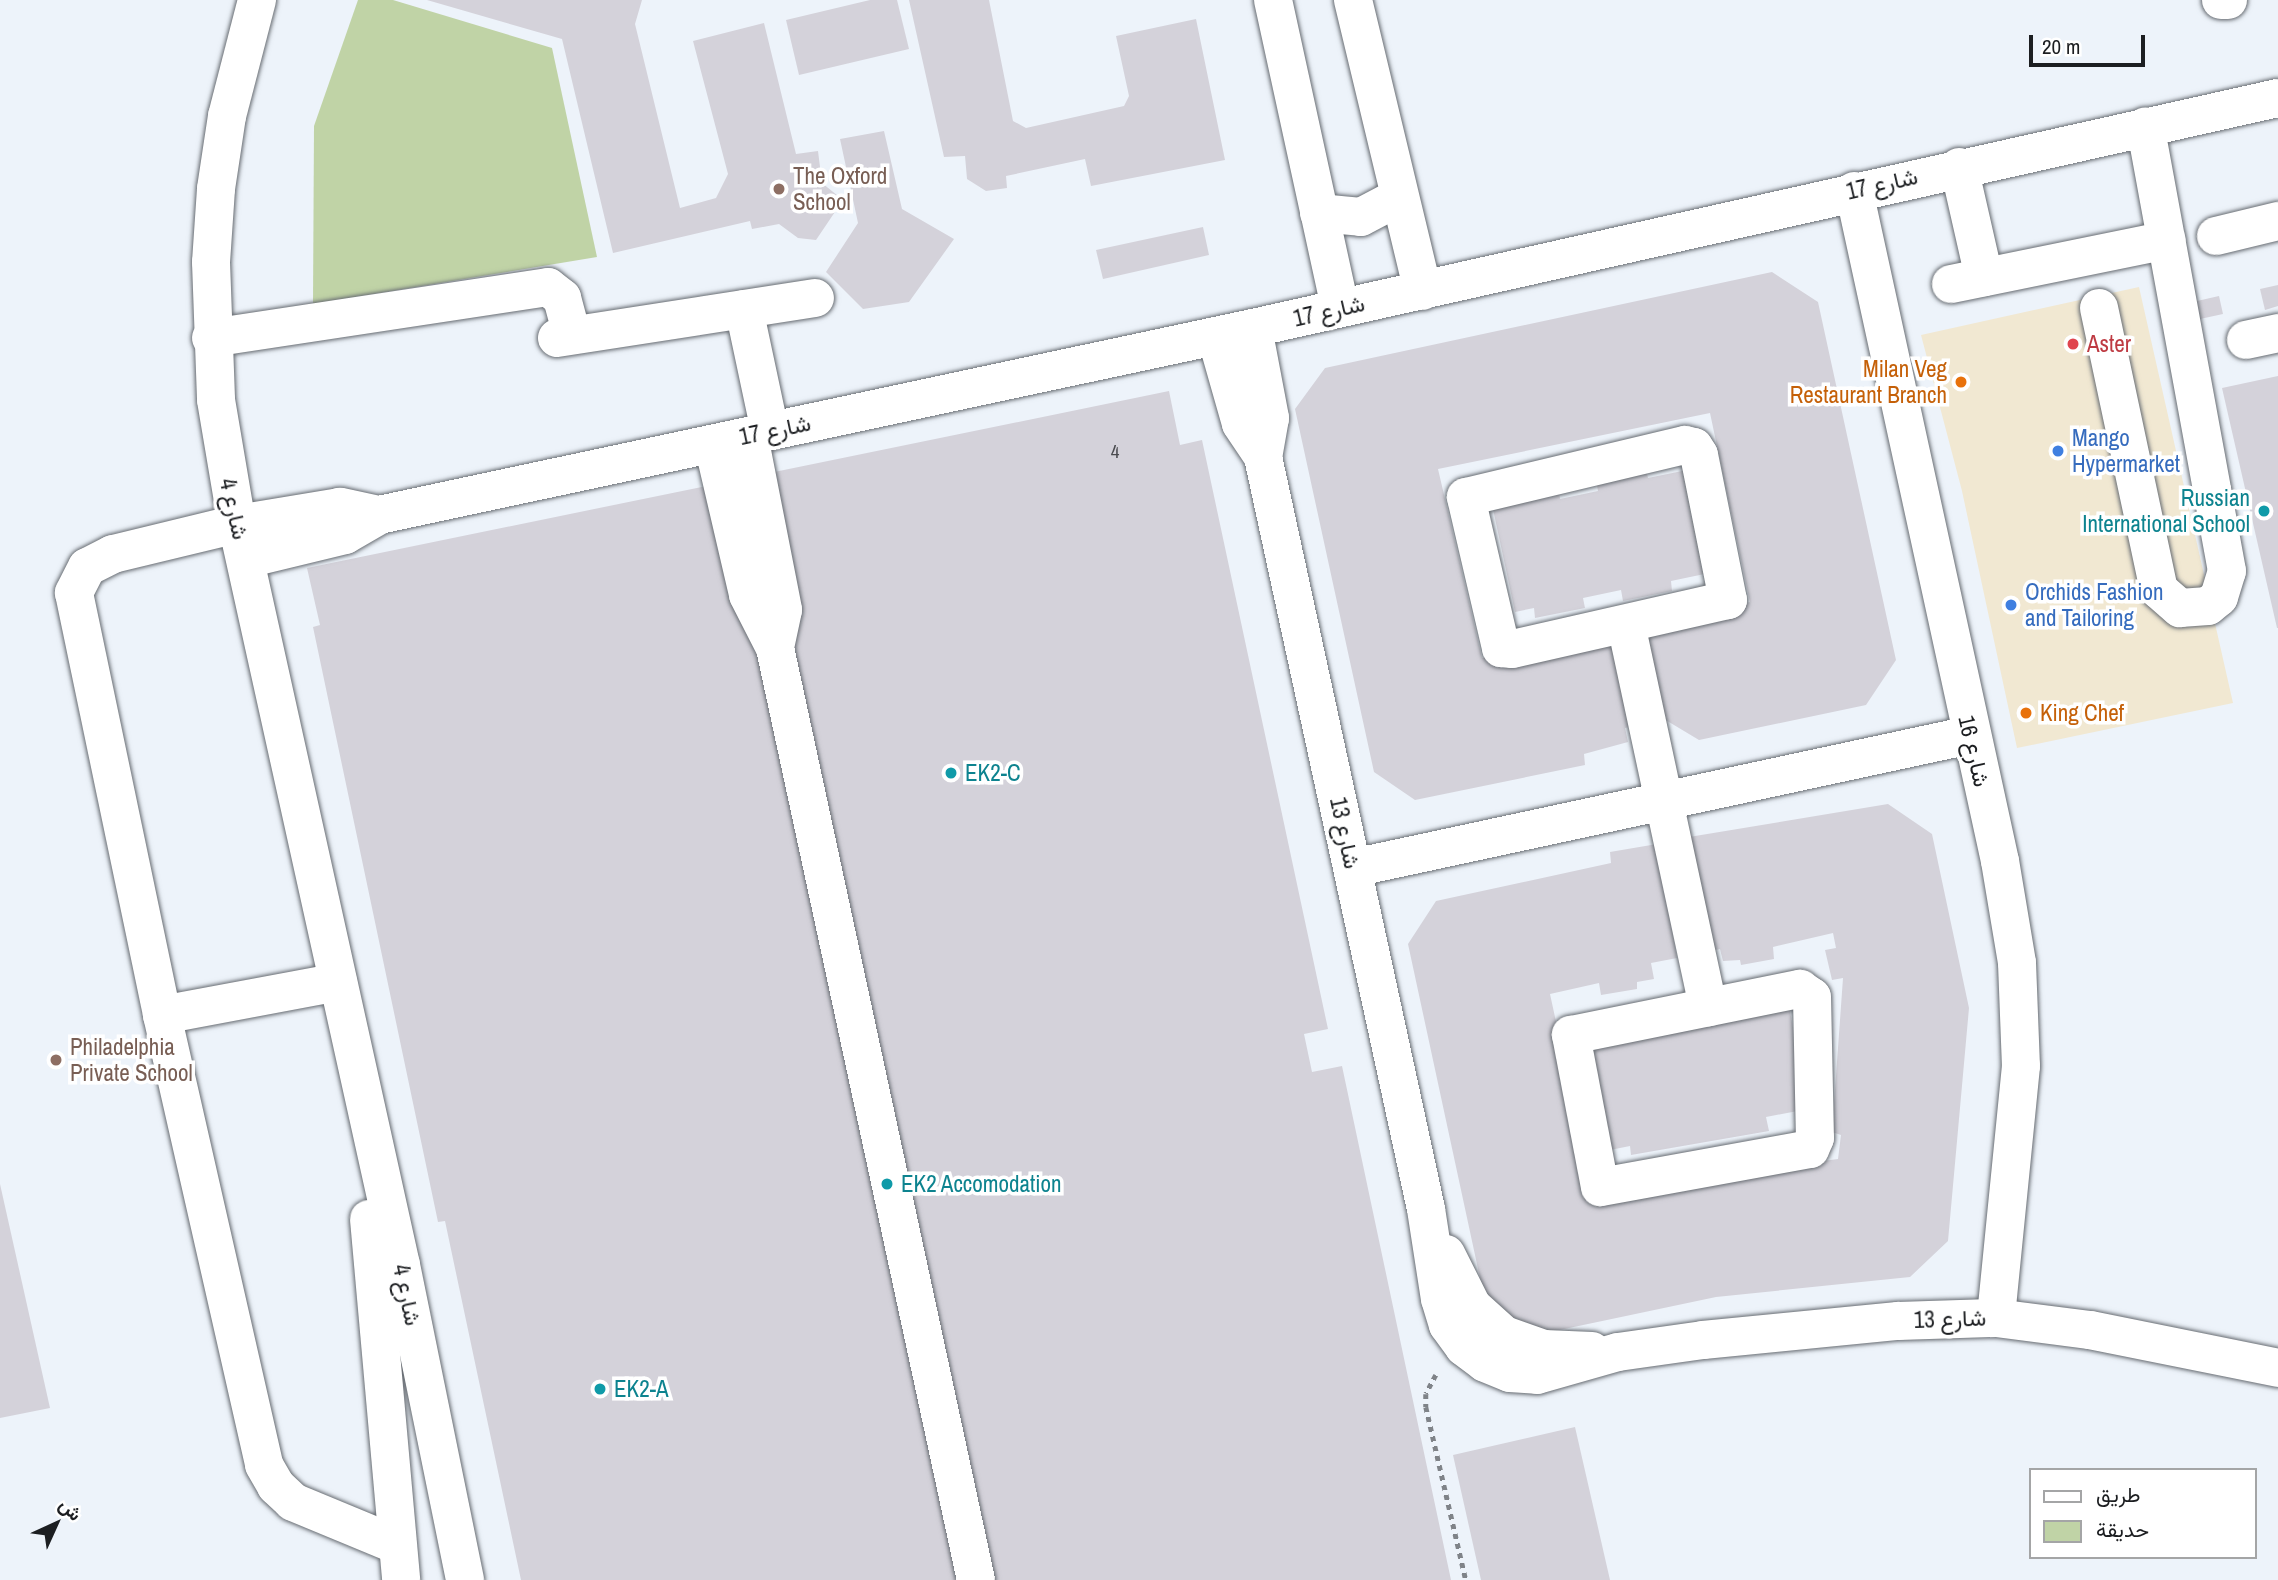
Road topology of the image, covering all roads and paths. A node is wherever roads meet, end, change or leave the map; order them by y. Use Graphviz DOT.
graph roads {
  1 [pos="257,0"];
  2 [pos="1273,0"];
  3 [pos="1353,0"];
  4 [pos="2221,0"];
  5 [pos="2228,0"];
  6 [pos="2278,98"];
  7 [pos="2145,126"];
  8 [pos="1959,167"];
  9 [pos="1854,191"];
  10 [pos="1399,197"];
  11 [pos="1319,213"];
  12 [pos="2278,221"];
  13 [pos="2216,236"];
  14 [pos="2167,240"];
  15 [pos="1423,291"];
  16 [pos="815,298"];
  17 [pos="1340,308"];
  18 [pos="2099,308"];
  19 [pos="744,309"];
  20 [pos="1253,328"];
  21 [pos="1216,336"];
  22 [pos="211,338"];
  23 [pos="744,437"];
  24 [pos="1263,457"];
  25 [pos="242,541"];
  26 [pos="1626,624"];
  27 [pos="1970,735"];
  28 [pos="1664,801"];
  29 [pos="1353,868"];
  30 [pos="341,997"];
  31 [pos="1708,1007"];
  32 [pos="162,1016"];
  33 [pos="1426,1209"];
  34 [pos="1996,1318"];
  35 [pos="1464,1347"];
  36 [pos="1618,1352"];
  37 [pos="2278,1368"];
  38 [pos="399,1563"];
  39 [pos="465,1580"];
  40 [pos="976,1580"];
  41 [pos="1466,1580"];
  1 -- 22 [label="street, شارع 4"];
  2 -- 11 [label="street"];
  3 -- 10 [label="street"];
  4 -- 5 [label="street"];
  6 -- 7 [label="street, شارع 17"];
  7 -- 8 [label="street, شارع 17"];
  7 -- 14 [label="street"];
  8 -- 9 [label="street, شارع 17"];
  8 -- 14 [label="street"];
  9 -- 15 [label="street, شارع 17"];
  9 -- 27 [label="street, شارع 16"];
  10 -- 11 [label="street"];
  10 -- 15 [label="street"];
  11 -- 17 [label="street"];
  12 -- 13 [label="street"];
  14 -- 18 [label="street"];
  15 -- 17 [label="street, شارع 17"];
  16 -- 19 [label="street"];
  17 -- 20 [label="street, شارع 17"];
  19 -- 22 [label="street"];
  19 -- 23 [label="street"];
  20 -- 21 [label="street, شارع 17"];
  20 -- 24 [label="street, شارع 13"];
  21 -- 23 [label="street, شارع 17"];
  21 -- 24 [label="street, شارع 13"];
  22 -- 25 [label="street, شارع 4"];
  23 -- 25 [label="street, شارع 17"];
  23 -- 40 [label="street"];
  24 -- 29 [label="street, شارع 13"];
  25 -- 30 [label="street, شارع 4"];
  25 -- 32 [label="street, شارع 17"];
  26 -- 26 [label="street"];
  26 -- 28 [label="street"];
  27 -- 28 [label="street"];
  27 -- 34 [label="street, شارع 16"];
  28 -- 29 [label="street"];
  28 -- 31 [label="street"];
  29 -- 33 [label="street, شارع 13"];
  30 -- 32 [label="street"];
  30 -- 38 [label="street, شارع 4"];
  30 -- 39 [label="street, شارع 4"];
  31 -- 31 [label="street"];
  32 -- 38 [label="street, شارع 17"];
  33 -- 35 [label="street, شارع 13"];
  33 -- 36 [label="street, شارع 13"];
  34 -- 36 [label="street, شارع 13"];
  34 -- 37 [label="street, شارع 13"];
  35 -- 36 [label="street, شارع 13"];
  35 -- 41 [label="path"];
}
